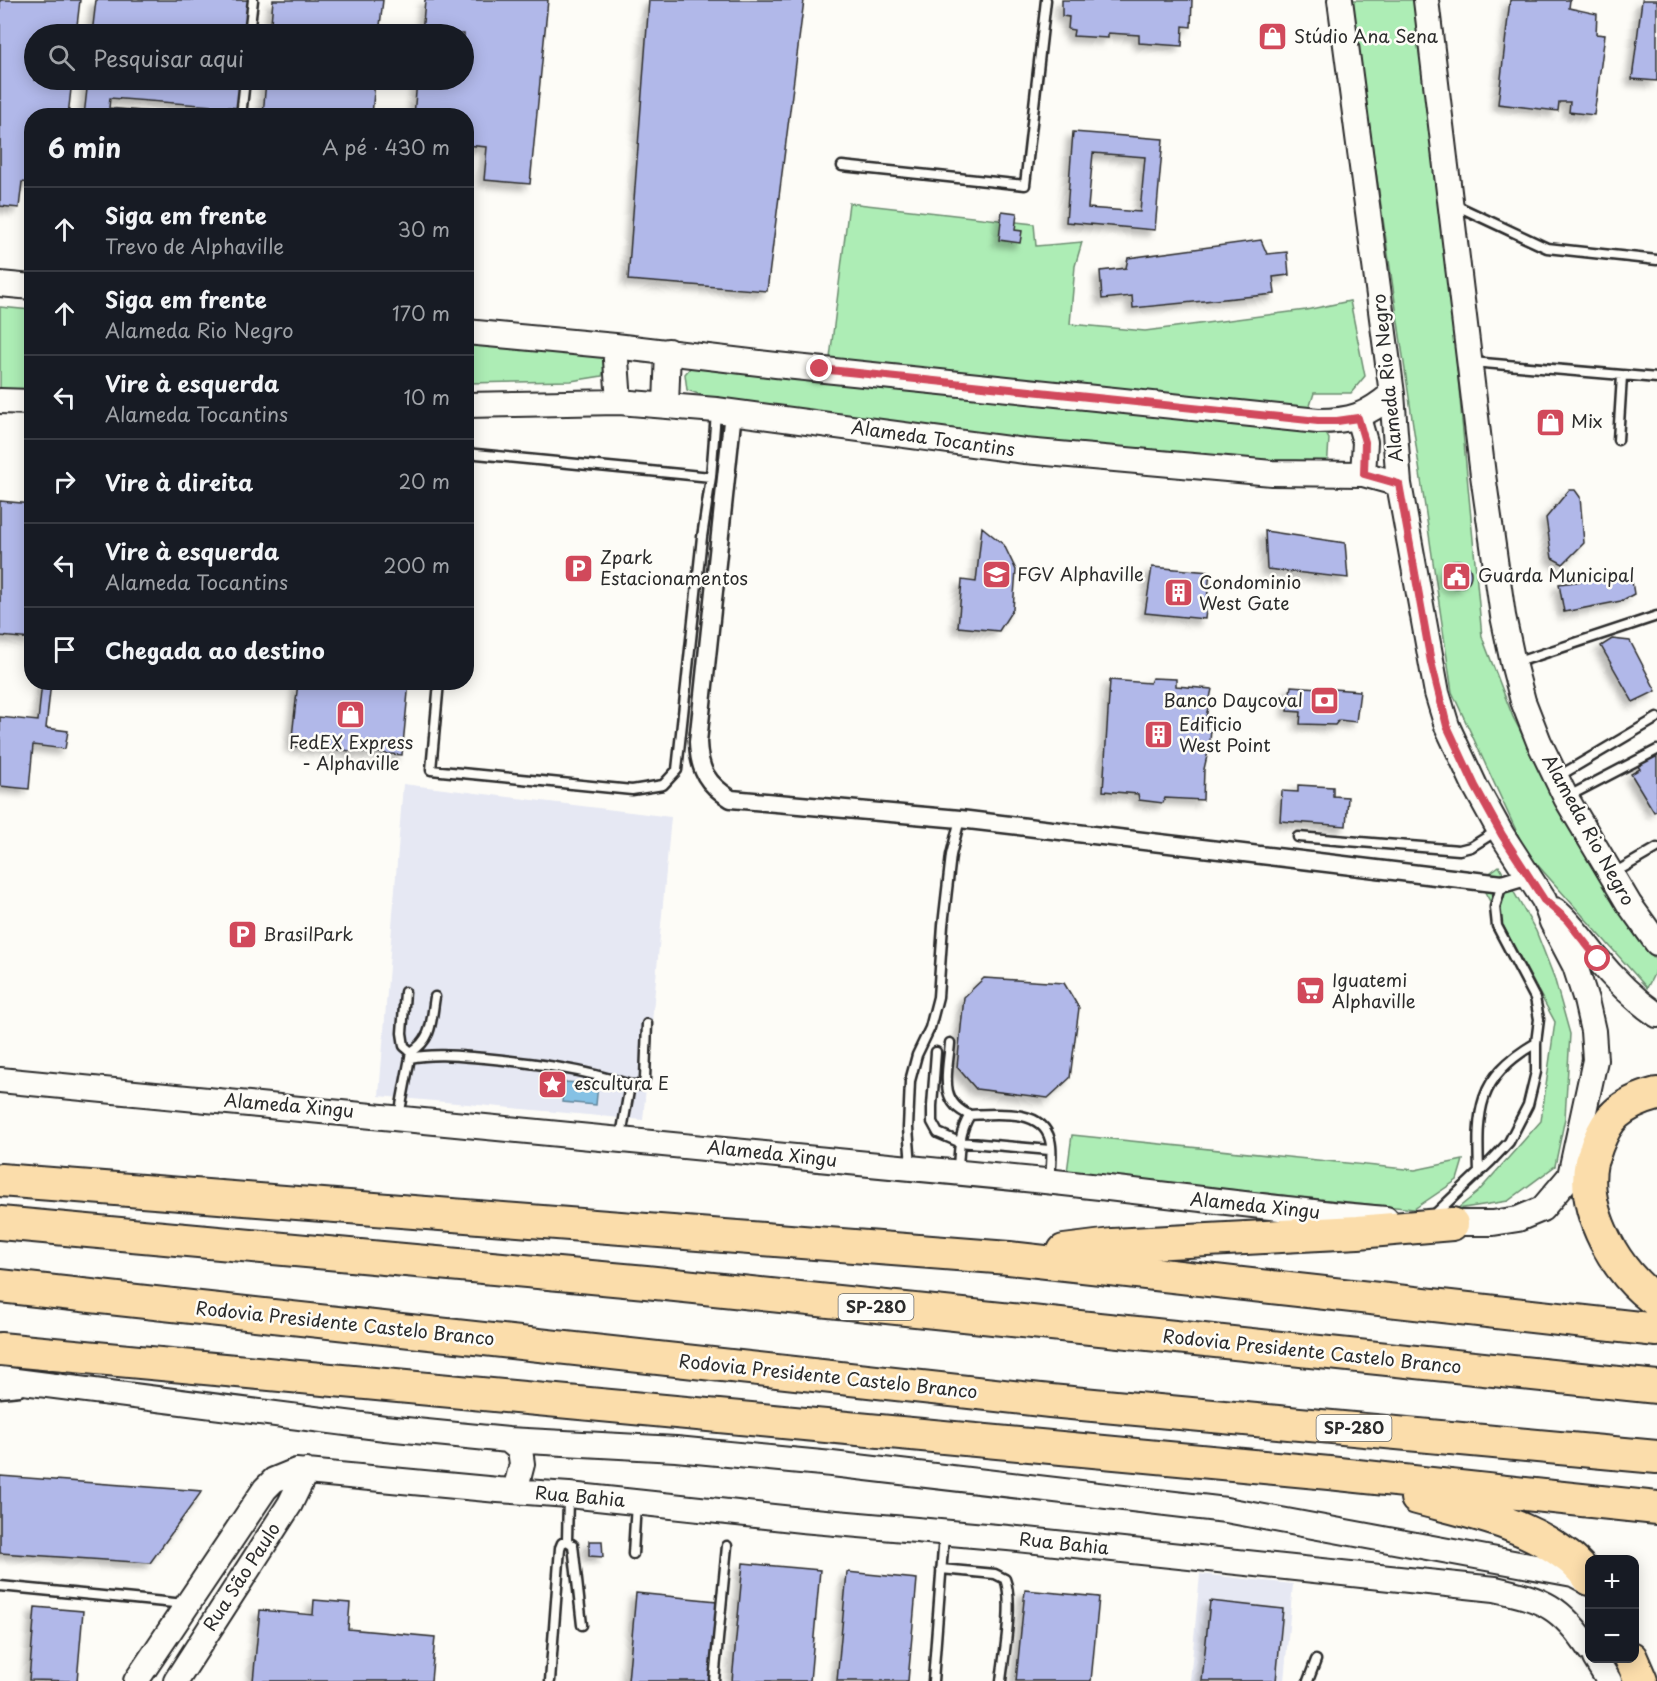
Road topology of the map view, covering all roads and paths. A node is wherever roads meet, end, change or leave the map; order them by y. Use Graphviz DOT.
graph roads {
  1 [pos="253,0"];
  2 [pos="1046,0"];
  3 [pos="1340,0"];
  4 [pos="1425,0"];
  5 [pos="250,24"];
  6 [pos="244,90"];
  7 [pos="242,108"];
  8 [pos="842,166"];
  9 [pos="1449,202"];
  10 [pos="1657,260"];
  11 [pos="0,284"];
  12 [pos="24,286"];
  13 [pos="474,333"];
  14 [pos="615,346"];
  15 [pos="668,351"];
  16 [pos="1469,362"];
  17 [pos="1622,376"];
  18 [pos="1657,378"];
  19 [pos="1392,394"];
  20 [pos="0,401"];
  21 [pos="24,402"];
  22 [pos="620,402"];
  23 [pos="474,405"];
  24 [pos="666,405"];
  25 [pos="724,411"];
  26 [pos="1358,418"];
  27 [pos="1618,440"];
  28 [pos="474,454"];
  29 [pos="1364,474"];
  30 [pos="711,477"];
  31 [pos="1399,484"];
  32 [pos="1657,616"];
  33 [pos="1513,663"];
  34 [pos="439,690"];
  35 [pos="1657,718"];
  36 [pos="1657,750"];
  37 [pos="1561,788"];
  38 [pos="960,819"];
  39 [pos="1499,829"];
  40 [pos="1298,837"];
  41 [pos="1657,848"];
  42 [pos="1611,875"];
  43 [pos="1529,876"];
  44 [pos="1502,884"];
  45 [pos="1544,900"];
  46 [pos="1657,943"];
  47 [pos="405,992"];
  48 [pos="435,997"];
  49 [pos="1657,1015"];
  50 [pos="647,1024"];
  51 [pos="950,1043"];
  52 [pos="1536,1043"];
  53 [pos="936,1053"];
  54 [pos="411,1055"];
  55 [pos="0,1080"];
  56 [pos="630,1085"];
  57 [pos="1657,1094"];
  58 [pos="970,1115"];
  59 [pos="399,1116"];
  60 [pos="621,1139"];
  61 [pos="959,1142"];
  62 [pos="1050,1150"];
  63 [pos="912,1168"];
  64 [pos="958,1173"];
  65 [pos="1479,1173"];
  66 [pos="0,1179"];
  67 [pos="1049,1182"];
  68 [pos="1542,1209"];
  69 [pos="0,1222"];
  70 [pos="1439,1223"];
  71 [pos="1010,1258"];
  72 [pos="0,1286"];
  73 [pos="1657,1301"];
  74 [pos="1657,1330"];
  75 [pos="0,1349"];
  76 [pos="0,1379"];
  77 [pos="1657,1387"];
  78 [pos="59,1388"];
  79 [pos="0,1393"];
  80 [pos="508,1440"];
  81 [pos="1657,1457"];
  82 [pos="306,1471"];
  83 [pos="1329,1473"];
  84 [pos="265,1489"];
  85 [pos="515,1491"];
  86 [pos="569,1495"];
  87 [pos="636,1503"];
  88 [pos="290,1504"];
  89 [pos="1657,1508"];
  90 [pos="249,1514"];
  91 [pos="944,1532"];
  92 [pos="567,1541"];
  93 [pos="727,1546"];
  94 [pos="633,1554"];
  95 [pos="941,1569"];
  96 [pos="1585,1575"];
  97 [pos="1585,1579"];
  98 [pos="0,1587"];
  99 [pos="187,1604"];
  100 [pos="582,1625"];
  101 [pos="1585,1644"];
  102 [pos="1316,1660"];
  103 [pos="1598,1663"];
  104 [pos="1634,1663"];
  105 [pos="136,1681"];
  106 [pos="176,1681"];
  107 [pos="550,1681"];
  108 [pos="714,1681"];
  109 [pos="933,1681"];
  110 [pos="1001,1681"];
  111 [pos="1308,1681"];
  112 [pos="1609,1681"];
  113 [pos="1641,1681"];
  1 -- 5 [label="lane"];
  2 -- 8 [label="lane"];
  3 -- 19 [label="main road, Alameda Rio Negro"];
  4 -- 9 [label="main road, Alameda Rio Negro"];
  6 -- 7 [label="lane"];
  9 -- 10 [label="lane"];
  9 -- 16 [label="main road, Alameda Rio Negro"];
  11 -- 12 [label="main road"];
  13 -- 14 [label="main road"];
  14 -- 15 [label="main road"];
  14 -- 22 [label="main road"];
  15 -- 24 [label="main road"];
  15 -- 26 [label="main road"];
  16 -- 17 [label="lane"];
  16 -- 33 [label="main road, Alameda Rio Negro"];
  17 -- 18 [label="lane"];
  17 -- 27 [label="lane"];
  19 -- 26 [label="main road"];
  19 -- 31 [label="main road, Alameda Rio Negro"];
  20 -- 21 [label="main road"];
  22 -- 23 [label="main road, Alameda Tocantins"];
  22 -- 24 [label="main road, Alameda Tocantins"];
  24 -- 25 [label="main road, Alameda Tocantins"];
  25 -- 29 [label="main road, Alameda Tocantins"];
  25 -- 30 [label="lane"];
  25 -- 38 [label="street"];
  26 -- 29 [label="main road"];
  28 -- 30 [label="lane"];
  29 -- 31 [label="main road, Alameda Tocantins"];
  30 -- 34 [label="lane"];
  31 -- 39 [label="main road, Alameda Rio Negro"];
  32 -- 33 [label="lane"];
  33 -- 37 [label="main road, Alameda Rio Negro"];
  35 -- 37 [label="lane"];
  36 -- 37 [label="lane"];
  37 -- 42 [label="main road, Alameda Rio Negro"];
  38 -- 44 [label="street"];
  38 -- 63 [label="lane"];
  39 -- 40 [label="lane"];
  39 -- 43 [label="main road, Alameda Rio Negro"];
  41 -- 42 [label="lane"];
  42 -- 46 [label="main road, Alameda Rio Negro"];
  43 -- 44 [label="street"];
  43 -- 45 [label="main road, Alameda Rio Negro"];
  44 -- 52 [label="lane"];
  45 -- 49 [label="main road"];
  45 -- 68 [label="main road, Alameda Rio Negro"];
  47 -- 54 [label="lane"];
  48 -- 54 [label="lane"];
  50 -- 56 [label="lane"];
  51 -- 58 [label="lane"];
  52 -- 65 [label="lane"];
  52 -- 65 [label="lane"];
  53 -- 61 [label="lane"];
  54 -- 56 [label="lane"];
  54 -- 59 [label="lane"];
  55 -- 59 [label="main road, Alameda Xingu"];
  56 -- 60 [label="lane"];
  57 -- 73 [label="highway"];
  58 -- 61 [label="lane"];
  58 -- 62 [label="lane"];
  59 -- 60 [label="main road, Alameda Xingu"];
  60 -- 63 [label="main road, Alameda Xingu"];
  61 -- 62 [label="lane"];
  61 -- 64 [label="lane"];
  62 -- 67 [label="lane"];
  63 -- 64 [label="main road, Alameda Xingu"];
  64 -- 67 [label="main road, Alameda Xingu"];
  65 -- 70 [label="lane"];
  66 -- 71 [label="highway"];
  67 -- 70 [label="main road, Alameda Xingu"];
  68 -- 70 [label="main road, Alameda Xingu"];
  69 -- 77 [label="highway, Rodovia Presidente Castelo Branco / SP-280"];
  70 -- 71 [label="highway"];
  71 -- 74 [label="highway"];
  72 -- 81 [label="highway, Rodovia Presidente Castelo Branco / SP-280"];
  75 -- 83 [label="highway"];
  76 -- 78 [label="main road"];
  78 -- 79 [label="lane"];
  78 -- 80 [label="main road"];
  80 -- 85 [label="main road, Rua Bahia"];
  80 -- 97 [label="main road"];
  82 -- 84 [label="main road, Rua Bahia"];
  82 -- 85 [label="main road, Rua Bahia"];
  82 -- 88 [label="main road, Rua São Paulo"];
  83 -- 89 [label="highway"];
  83 -- 96 [label="highway"];
  84 -- 88 [label="main road"];
  84 -- 90 [label="main road, Rua Bahia"];
  85 -- 86 [label="main road, Rua Bahia"];
  86 -- 87 [label="main road, Rua Bahia"];
  86 -- 92 [label="lane"];
  87 -- 91 [label="main road, Rua Bahia"];
  87 -- 94 [label="lane"];
  88 -- 106 [label="main road, Rua São Paulo"];
  90 -- 99 [label="main road, Rua São Paulo"];
  91 -- 95 [label="lane"];
  91 -- 101 [label="main road, Rua Bahia"];
  92 -- 100 [label="lane"];
  92 -- 107 [label="lane"];
  93 -- 108 [label="lane"];
  95 -- 109 [label="lane"];
  95 -- 110 [label="lane"];
  98 -- 99 [label="lane"];
  99 -- 105 [label="main road, Rua São Paulo"];
  102 -- 111 [label="lane"];
  103 -- 112 [label="main road"];
  104 -- 113 [label="highway"];
}
